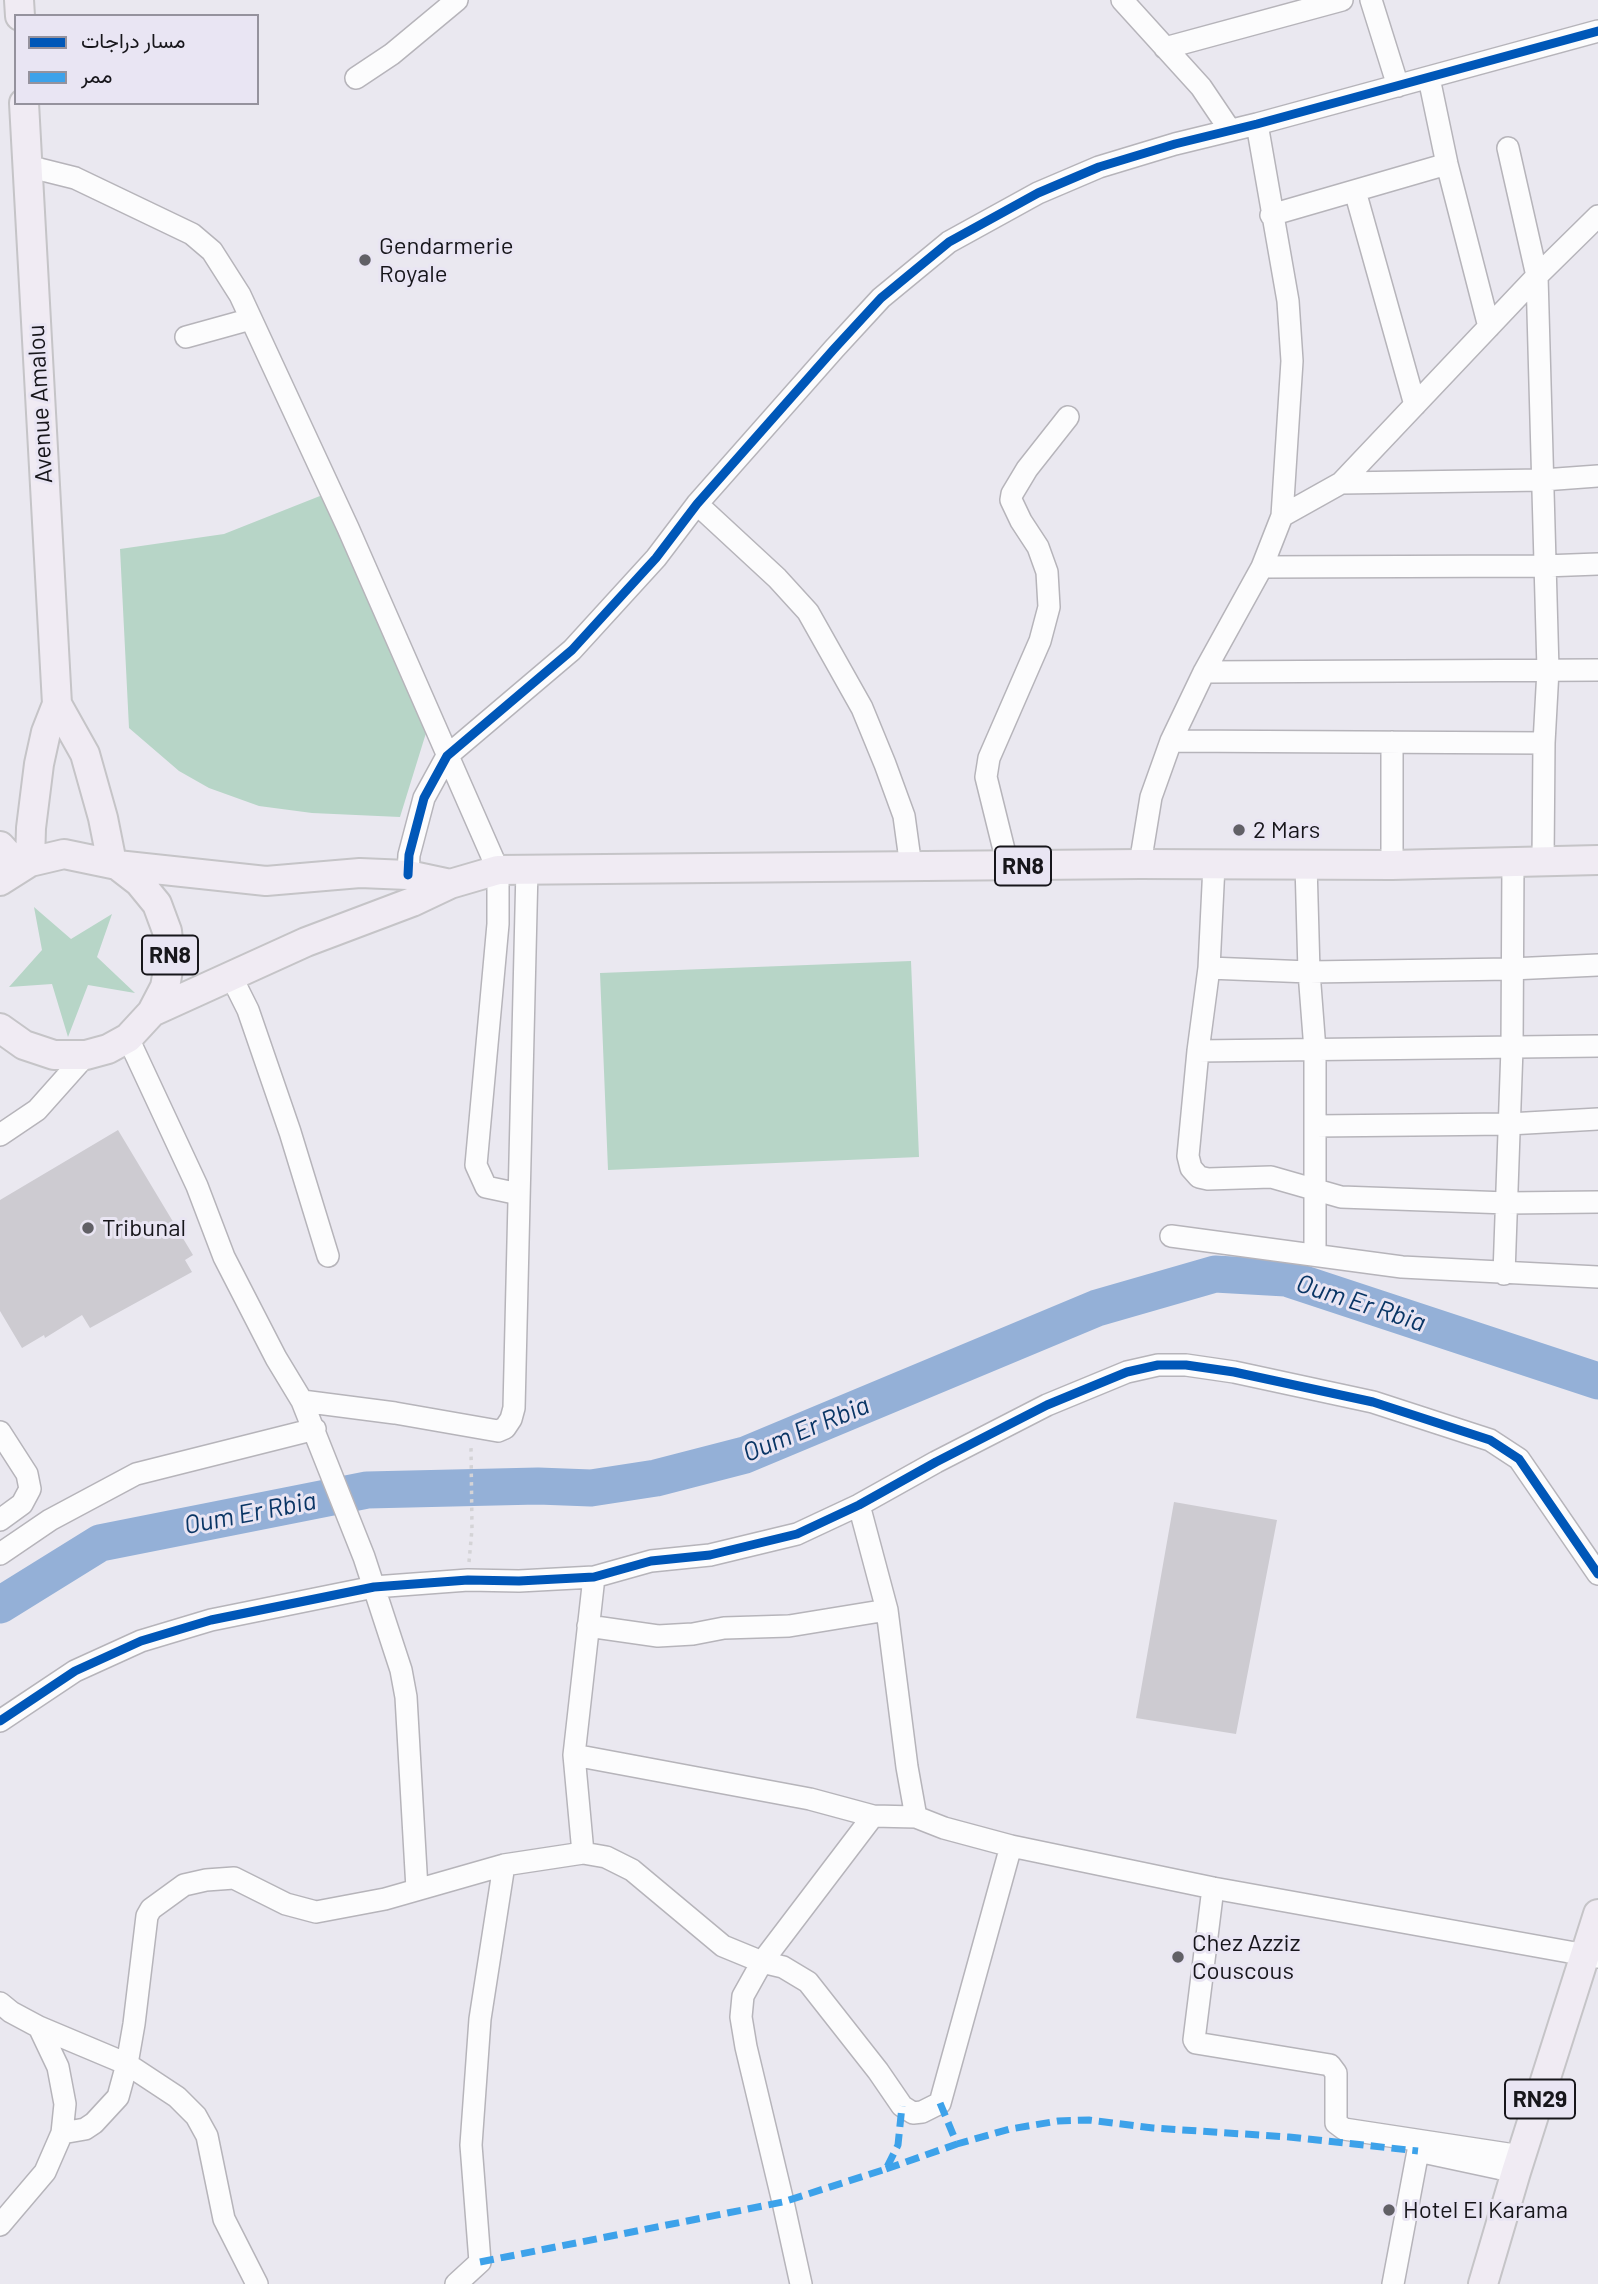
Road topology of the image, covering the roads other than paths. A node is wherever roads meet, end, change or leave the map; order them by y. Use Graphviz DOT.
graph roads {
  1 [pos="457,0"];
  2 [pos="1122,0"];
  3 [pos="1342,0"];
  4 [pos="1371,0"];
  5 [pos="1286,7"];
  6 [pos="1598,31"];
  7 [pos="1165,48"];
  8 [pos="356,78"];
  9 [pos="1429,78"];
  10 [pos="1398,86"];
  11 [pos="24,105"];
  12 [pos="1257,124"];
  13 [pos="1230,130"];
  14 [pos="1508,148"];
  15 [pos="1447,164"];
  16 [pos="27,166"];
  17 [pos="1355,191"];
  18 [pos="1271,215"];
  19 [pos="1598,216"];
  20 [pos="1537,276"];
  21 [pos="251,319"];
  22 [pos="1489,327"];
  23 [pos="186,337"];
  24 [pos="1415,405"];
  25 [pos="1068,417"];
  26 [pos="1598,476"];
  27 [pos="1544,480"];
  28 [pos="1341,483"];
  29 [pos="697,504"];
  30 [pos="1282,516"];
  31 [pos="1598,564"];
  32 [pos="1544,566"];
  33 [pos="1262,567"];
  34 [pos="1548,670"];
  35 [pos="1598,670"];
  36 [pos="1204,672"];
  37 [pos="57,704"];
  38 [pos="1171,741"];
  39 [pos="1392,742"];
  40 [pos="1544,743"];
  41 [pos="447,756"];
  42 [pos="0,846"];
  43 [pos="1598,860"];
  44 [pos="1543,861"];
  45 [pos="1513,862"];
  46 [pos="114,864"];
  47 [pos="1140,864"];
  48 [pos="1214,864"];
  49 [pos="1306,864"];
  50 [pos="1392,865"];
  51 [pos="1008,866"];
  52 [pos="911,867"];
  53 [pos="527,869"];
  54 [pos="16,870"];
  55 [pos="498,870"];
  56 [pos="408,875"];
  57 [pos="450,884"];
  58 [pos="1598,965"];
  59 [pos="1209,968"];
  60 [pos="1511,970"];
  61 [pos="1309,972"];
  62 [pos="231,976"];
  63 [pos="152,1012"];
  64 [pos="0,1028"];
  65 [pos="128,1038"];
  66 [pos="1598,1046"];
  67 [pos="1512,1048"];
  68 [pos="1315,1050"];
  69 [pos="1198,1051"];
  70 [pos="86,1055"];
  71 [pos="1598,1119"];
  72 [pos="1509,1124"];
  73 [pos="1315,1126"];
  74 [pos="0,1135"];
  75 [pos="1317,1190"];
  76 [pos="519,1194"];
  77 [pos="1598,1202"];
  78 [pos="1507,1203"];
  79 [pos="1171,1236"];
  80 [pos="1315,1255"];
  81 [pos="328,1256"];
  82 [pos="1504,1274"];
  83 [pos="1598,1278"];
  84 [pos="302,1401"];
  85 [pos="0,1432"];
  86 [pos="318,1436"];
  87 [pos="859,1505"];
  88 [pos="0,1520"];
  89 [pos="0,1554"];
  90 [pos="1598,1574"];
  91 [pos="593,1577"];
  92 [pos="374,1587"];
  93 [pos="887,1610"];
  94 [pos="588,1626"];
  95 [pos="0,1721"];
  96 [pos="574,1755"];
  97 [pos="873,1816"];
  98 [pos="916,1817"];
  99 [pos="1011,1846"];
  100 [pos="583,1853"];
  101 [pos="504,1865"];
  102 [pos="1213,1888"];
  103 [pos="417,1889"];
  104 [pos="1598,1917"];
  105 [pos="1592,1956"];
  106 [pos="762,1962"];
  107 [pos="0,2003"];
  108 [pos="39,2027"];
  109 [pos="127,2064"];
  110 [pos="62,2133"];
  111 [pos="1519,2164"];
  112 [pos="0,2225"];
  113 [pos="257,2284"];
  114 [pos="456,2284"];
  115 [pos="801,2284"];
  116 [pos="1393,2284"];
  117 [pos="1483,2284"];
  1 -- 8 [label="street"];
  2 -- 7 [label="street"];
  3 -- 5 [label="street"];
  4 -- 10 [label="street"];
  5 -- 7 [label="street"];
  6 -- 9 [label="street"];
  7 -- 13 [label="street"];
  9 -- 10 [label="street"];
  9 -- 15 [label="street"];
  10 -- 12 [label="street"];
  11 -- 16 [label="main road, Avenue Amalou"];
  12 -- 13 [label="street"];
  12 -- 18 [label="street"];
  13 -- 29 [label="street"];
  14 -- 20 [label="street"];
  15 -- 17 [label="street"];
  15 -- 22 [label="street"];
  16 -- 21 [label="street"];
  16 -- 37 [label="main road, Avenue Amalou"];
  17 -- 18 [label="street"];
  17 -- 24 [label="street"];
  18 -- 30 [label="street"];
  19 -- 20 [label="street"];
  20 -- 22 [label="street"];
  20 -- 27 [label="street"];
  21 -- 23 [label="street"];
  21 -- 41 [label="street"];
  22 -- 24 [label="street"];
  24 -- 28 [label="street"];
  25 -- 51 [label="street"];
  26 -- 27 [label="street"];
  27 -- 28 [label="street"];
  27 -- 32 [label="street"];
  28 -- 30 [label="street"];
  29 -- 41 [label="street"];
  29 -- 52 [label="street"];
  30 -- 33 [label="street"];
  31 -- 32 [label="street"];
  32 -- 33 [label="street"];
  32 -- 34 [label="street"];
  33 -- 36 [label="street"];
  34 -- 35 [label="street"];
  34 -- 36 [label="street"];
  34 -- 40 [label="street"];
  36 -- 38 [label="street"];
  37 -- 46 [label="main road"];
  37 -- 54 [label="main road"];
  38 -- 39 [label="street"];
  38 -- 47 [label="street"];
  39 -- 40 [label="street"];
  39 -- 50 [label="street"];
  40 -- 44 [label="street"];
  41 -- 55 [label="street"];
  41 -- 56 [label="street"];
  42 -- 54 [label="main road"];
  43 -- 44 [label="main road, RN8"];
  44 -- 45 [label="main road, RN8"];
  45 -- 50 [label="main road, RN8"];
  45 -- 60 [label="street"];
  46 -- 54 [label="main road, RN8"];
  46 -- 56 [label="main road, RN8"];
  46 -- 63 [label="main road, RN8"];
  47 -- 48 [label="main road, RN8"];
  47 -- 51 [label="main road, RN8"];
  48 -- 49 [label="main road, RN8"];
  48 -- 59 [label="street"];
  49 -- 50 [label="main road, RN8"];
  49 -- 61 [label="street"];
  51 -- 52 [label="main road, RN8"];
  52 -- 53 [label="main road, RN8"];
  53 -- 55 [label="main road, RN8"];
  53 -- 76 [label="street"];
  55 -- 57 [label="main road, RN8"];
  55 -- 76 [label="street"];
  56 -- 57 [label="main road, RN8"];
  57 -- 62 [label="main road, RN8"];
  58 -- 60 [label="street"];
  59 -- 61 [label="street"];
  59 -- 69 [label="street"];
  60 -- 61 [label="street"];
  60 -- 67 [label="street"];
  61 -- 68 [label="street"];
  62 -- 63 [label="main road, RN8"];
  62 -- 81 [label="street"];
  63 -- 65 [label="main road, RN8"];
  64 -- 70 [label="main road, RN8"];
  65 -- 70 [label="main road, RN8"];
  65 -- 84 [label="street"];
  66 -- 67 [label="street"];
  67 -- 68 [label="street"];
  67 -- 72 [label="street"];
  68 -- 69 [label="street"];
  68 -- 73 [label="street"];
  69 -- 75 [label="street"];
  70 -- 74 [label="street"];
  71 -- 72 [label="street"];
  72 -- 73 [label="street"];
  72 -- 78 [label="street"];
  73 -- 75 [label="street"];
  75 -- 78 [label="street"];
  75 -- 80 [label="street"];
  76 -- 84 [label="street"];
  77 -- 78 [label="street"];
  78 -- 82 [label="street"];
  79 -- 80 [label="street"];
  80 -- 82 [label="street"];
  82 -- 83 [label="street"];
  84 -- 86 [label="street"];
  85 -- 88 [label="street"];
  86 -- 89 [label="street"];
  86 -- 92 [label="street"];
  87 -- 90 [label="street"];
  87 -- 91 [label="street"];
  87 -- 93 [label="street"];
  91 -- 92 [label="street"];
  91 -- 94 [label="street"];
  92 -- 95 [label="street"];
  92 -- 103 [label="street"];
  93 -- 94 [label="street"];
  93 -- 98 [label="street"];
  94 -- 96 [label="street"];
  96 -- 97 [label="street"];
  96 -- 100 [label="street"];
  97 -- 98 [label="street"];
  97 -- 106 [label="street"];
  98 -- 99 [label="street"];
  99 -- 102 [label="street"];
  99 -- 106 [label="street"];
  100 -- 101 [label="street"];
  100 -- 106 [label="street"];
  101 -- 103 [label="street"];
  101 -- 114 [label="street"];
  102 -- 105 [label="street"];
  102 -- 111 [label="street"];
  103 -- 109 [label="street"];
  104 -- 105 [label="main road, RN29"];
  105 -- 111 [label="main road, RN29"];
  106 -- 115 [label="street"];
  107 -- 108 [label="street"];
  108 -- 109 [label="street"];
  108 -- 110 [label="street"];
  109 -- 110 [label="street"];
  109 -- 113 [label="street"];
  110 -- 112 [label="street"];
  111 -- 116 [label="street"];
  111 -- 117 [label="main road, RN29"];
}
